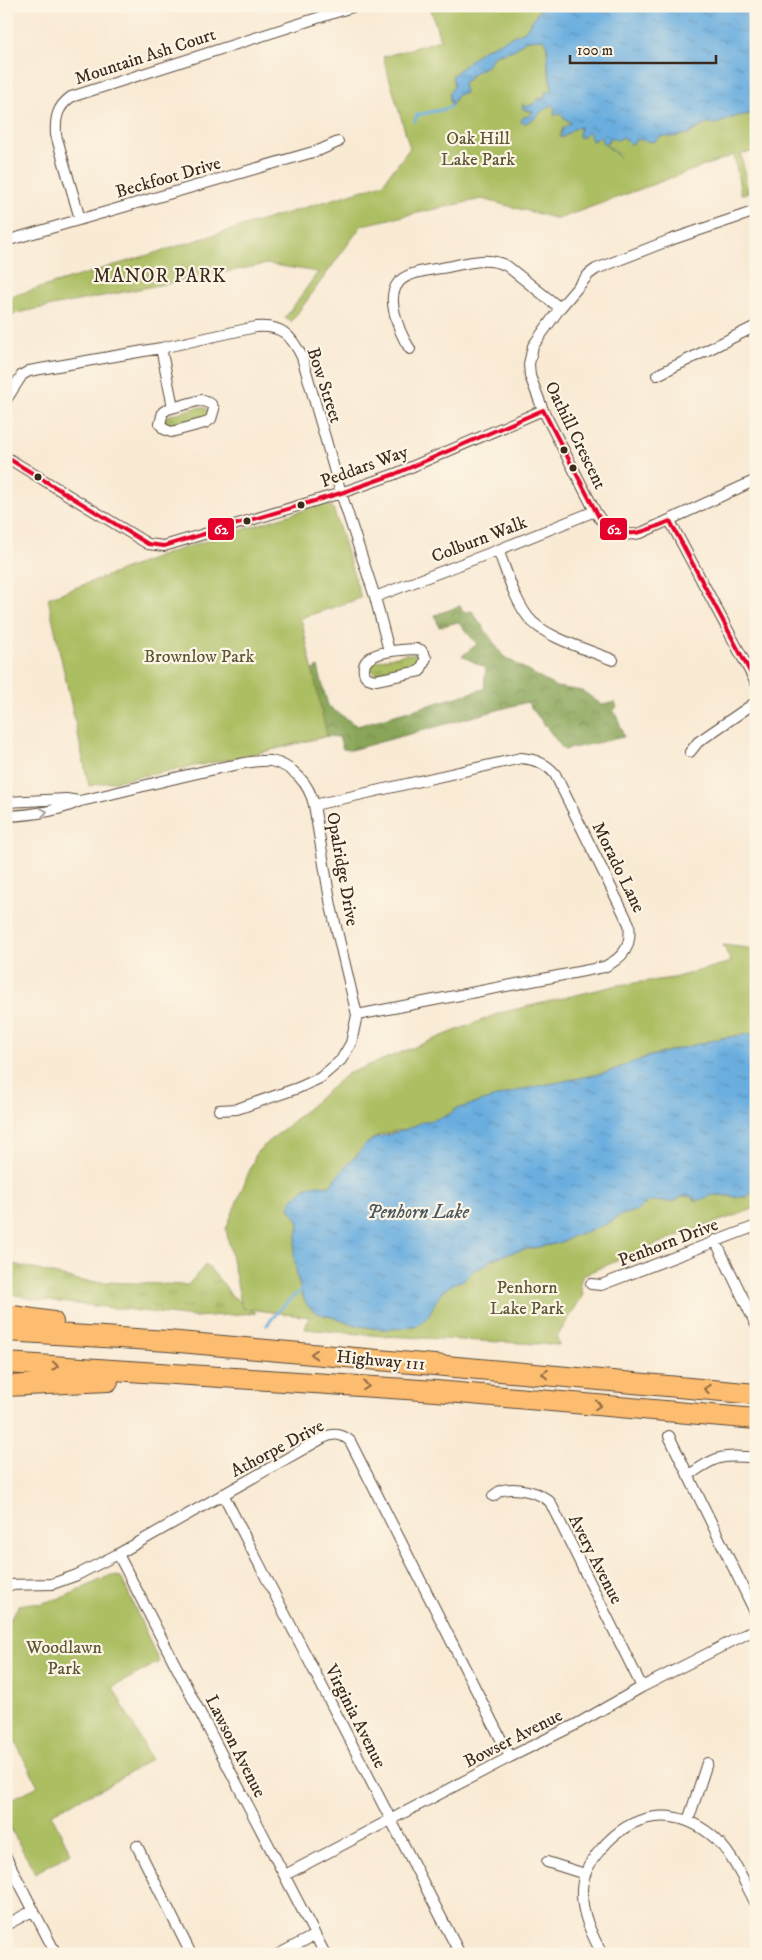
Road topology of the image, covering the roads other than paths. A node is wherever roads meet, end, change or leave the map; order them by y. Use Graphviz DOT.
graph roads {
  1 [pos="355,6"];
  2 [pos="338,142"];
  3 [pos="756,211"];
  4 [pos="80,219"];
  5 [pos="6,241"];
  6 [pos="560,308"];
  7 [pos="756,326"];
  8 [pos="160,348"];
  9 [pos="410,349"];
  10 [pos="657,375"];
  11 [pos="6,400"];
  12 [pos="173,407"];
  13 [pos="543,410"];
  14 [pos="6,457"];
  15 [pos="756,480"];
  16 [pos="341,493"];
  17 [pos="595,511"];
  18 [pos="670,521"];
  19 [pos="498,550"];
  20 [pos="375,597"];
  21 [pos="389,651"];
  22 [pos="613,660"];
  23 [pos="756,683"];
  24 [pos="756,702"];
  25 [pos="690,752"];
  26 [pos="80,801"];
  27 [pos="6,802"];
  28 [pos="314,805"];
  29 [pos="6,816"];
  30 [pos="357,1016"];
  31 [pos="219,1110"];
  32 [pos="756,1226"];
  33 [pos="715,1240"];
  34 [pos="591,1284"];
  35 [pos="6,1315"];
  36 [pos="756,1325"];
  37 [pos="6,1331"];
  38 [pos="168,1341"];
  39 [pos="6,1363"];
  40 [pos="247,1378"];
  41 [pos="6,1386"];
  42 [pos="756,1394"];
  43 [pos="756,1419"];
  44 [pos="669,1436"];
  45 [pos="756,1458"];
  46 [pos="688,1476"];
  47 [pos="223,1494"];
  48 [pos="493,1496"];
  49 [pos="118,1554"];
  50 [pos="6,1585"];
  51 [pos="756,1614"];
  52 [pos="756,1629"];
  53 [pos="642,1687"];
  54 [pos="510,1757"];
  55 [pos="707,1763"];
  56 [pos="391,1820"];
  57 [pos="688,1821"];
  58 [pos="137,1846"];
  59 [pos="6,1857"];
  60 [pos="547,1862"];
  61 [pos="585,1874"];
  62 [pos="285,1875"];
  63 [pos="756,1904"];
  64 [pos="34,1910"];
  65 [pos="6,1925"];
  66 [pos="315,1935"];
  67 [pos="56,1954"];
  68 [pos="191,1954"];
  69 [pos="279,1954"];
  70 [pos="325,1954"];
  71 [pos="460,1954"];
  72 [pos="602,1954"];
  1 -- 4 [label="street, Mountain Ash Court"];
  2 -- 4 [label="street, Beckfoot Drive"];
  3 -- 6 [label="street, Oathill Crescent"];
  4 -- 5 [label="street, Beckfoot Drive"];
  6 -- 9 [label="street"];
  6 -- 13 [label="street, Oathill Crescent"];
  7 -- 10 [label="street"];
  8 -- 11 [label="street, Bow Street"];
  8 -- 12 [label="street"];
  8 -- 16 [label="street, Bow Street"];
  12 -- 12 [label="street"];
  13 -- 16 [label="street, Peddars Way"];
  13 -- 17 [label="street, Oathill Crescent"];
  14 -- 16 [label="street, Peddars Way"];
  15 -- 18 [label="street, Oathill Crescent"];
  16 -- 20 [label="street, Bow Street"];
  17 -- 18 [label="street, Oathill Crescent"];
  17 -- 19 [label="street, Colburn Walk"];
  18 -- 23 [label="street"];
  19 -- 20 [label="street, Colburn Walk"];
  19 -- 22 [label="street"];
  20 -- 21 [label="street, Bow Street"];
  21 -- 21 [label="street"];
  24 -- 25 [label="street"];
  26 -- 27 [label="street, Opalridge Drive"];
  26 -- 28 [label="street, Opalridge Drive"];
  29 -- 26 [label="street, Opalridge Drive, one-way"];
  28 -- 30 [label="street, Opalridge Drive"];
  28 -- 30 [label="street, Morado Lane"];
  30 -- 31 [label="street, Opalridge Drive"];
  32 -- 33 [label="street, Penhorn Drive"];
  33 -- 34 [label="street, Penhorn Drive"];
  33 -- 36 [label="street"];
  35 -- 38 [label="highway"];
  37 -- 38 [label="highway, Highway 111"];
  42 -- 38 [label="highway, Highway 111, one-way"];
  39 -- 40 [label="highway, Highway 111, one-way"];
  40 -- 41 [label="highway"];
  40 -- 43 [label="highway, Highway 111, one-way"];
  44 -- 46 [label="street"];
  45 -- 46 [label="street"];
  46 -- 51 [label="street"];
  47 -- 49 [label="street, Athorpe Drive"];
  47 -- 54 [label="street, Athorpe Drive"];
  47 -- 56 [label="street, Virginia Avenue"];
  48 -- 53 [label="street, Avery Avenue"];
  49 -- 50 [label="street, Athorpe Drive"];
  49 -- 62 [label="street, Lawson Avenue"];
  52 -- 53 [label="street, Bowser Avenue"];
  53 -- 54 [label="street, Bowser Avenue"];
  54 -- 56 [label="street, Bowser Avenue"];
  55 -- 57 [label="street"];
  56 -- 62 [label="street, Bowser Avenue"];
  56 -- 71 [label="street, Virginia Avenue"];
  57 -- 61 [label="street"];
  57 -- 63 [label="street"];
  58 -- 68 [label="street"];
  59 -- 64 [label="street"];
  60 -- 61 [label="street"];
  61 -- 72 [label="street"];
  62 -- 66 [label="street, Lawson Avenue"];
  64 -- 65 [label="street"];
  64 -- 67 [label="street"];
  66 -- 69 [label="street"];
  66 -- 70 [label="street, Lawson Avenue"];
}
